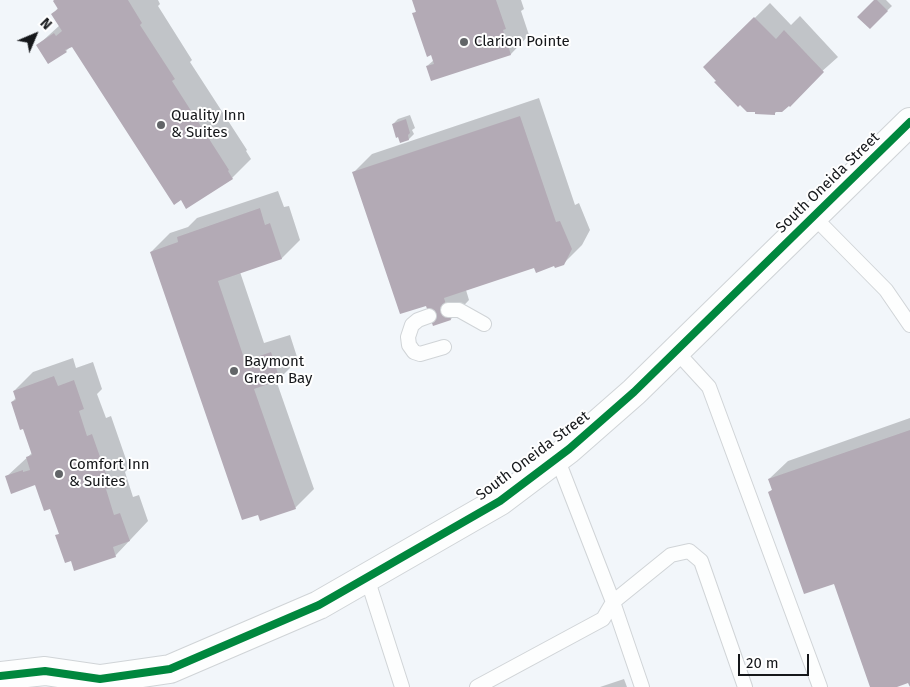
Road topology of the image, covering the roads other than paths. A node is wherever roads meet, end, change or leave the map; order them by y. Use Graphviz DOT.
graph roads {
  1 [pos="910,122"];
  2 [pos="814,217"];
  3 [pos="448,310"];
  4 [pos="429,316"];
  5 [pos="484,324"];
  6 [pos="910,325"];
  7 [pos="444,347"];
  8 [pos="676,352"];
  9 [pos="557,458"];
  10 [pos="367,578"];
  11 [pos="613,602"];
  12 [pos="45,672"];
  13 [pos="0,676"];
  14 [pos="110,682"];
  15 [pos="6,687"];
  16 [pos="402,687"];
  17 [pos="477,687"];
  18 [pos="642,687"];
  19 [pos="745,687"];
  20 [pos="820,687"];
  1 -- 2 [label="street, South Oneida Street"];
  2 -- 6 [label="lane"];
  2 -- 8 [label="street, South Oneida Street"];
  3 -- 5 [label="lane"];
  4 -- 7 [label="lane"];
  8 -- 9 [label="street, South Oneida Street"];
  8 -- 20 [label="lane"];
  9 -- 10 [label="street, South Oneida Street"];
  9 -- 11 [label="lane"];
  10 -- 14 [label="street, South Oneida Street"];
  10 -- 16 [label="lane"];
  11 -- 17 [label="lane"];
  11 -- 18 [label="lane"];
  11 -- 19 [label="lane"];
  12 -- 13 [label="street, South Oneida Street"];
  12 -- 14 [label="street, South Oneida Street"];
  12 -- 15 [label="street"];
}
